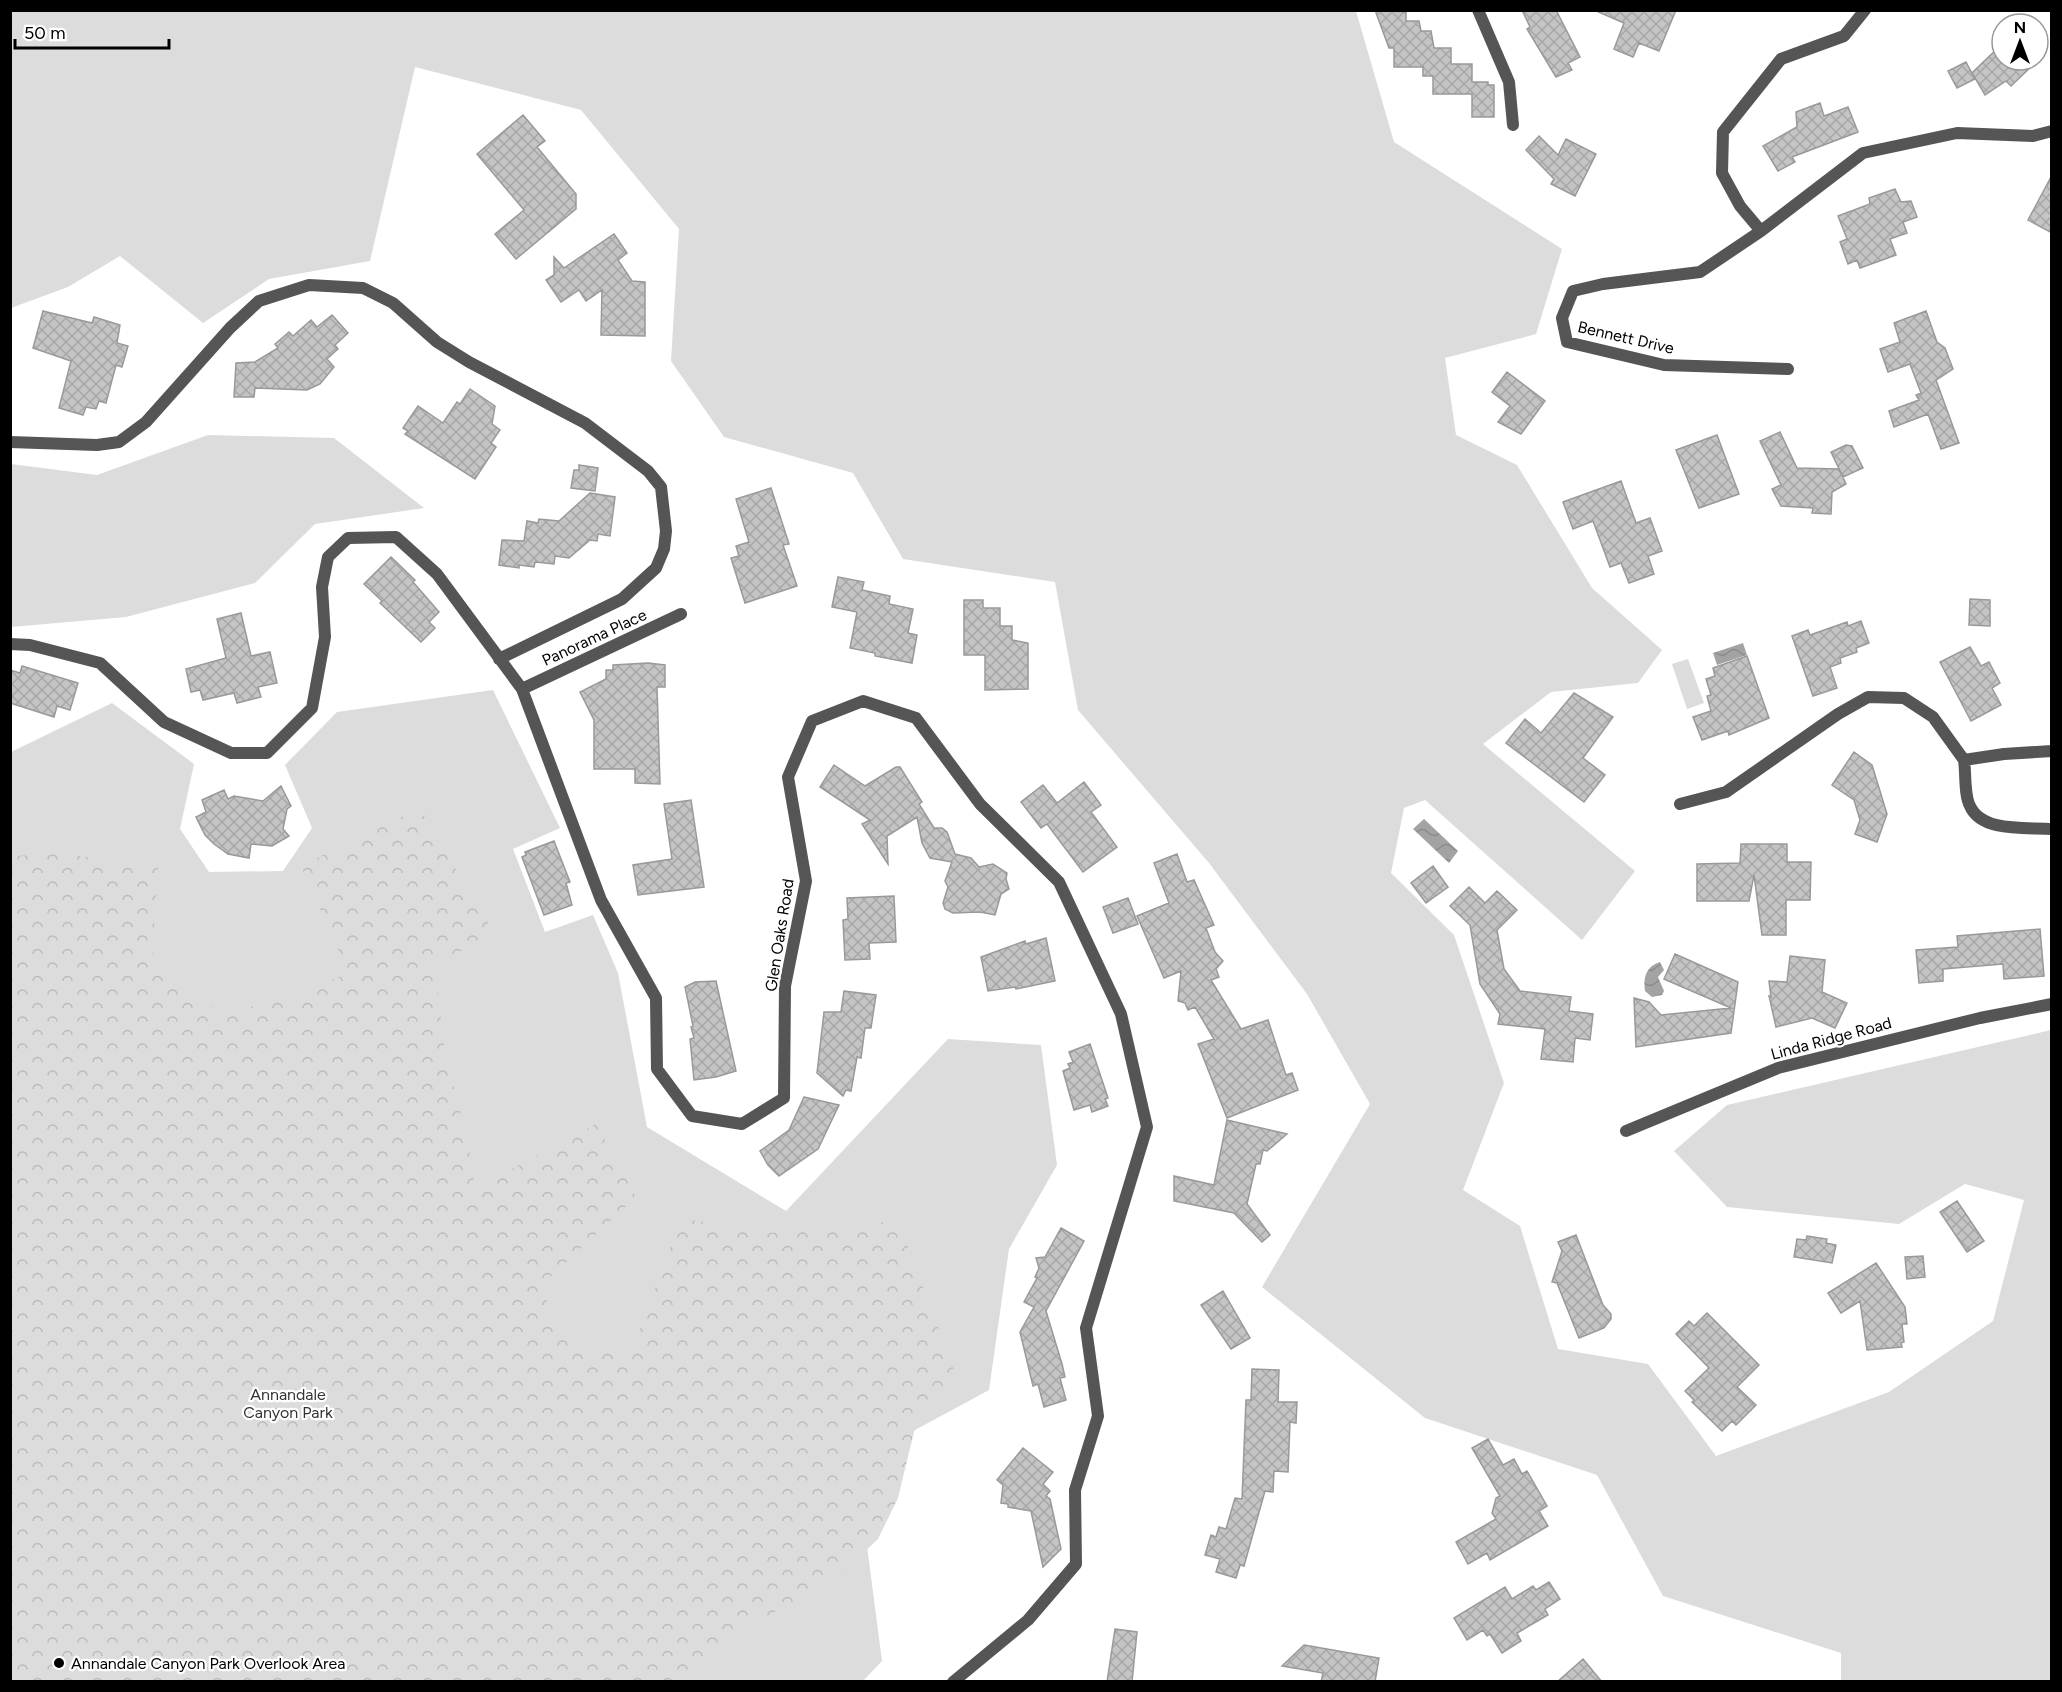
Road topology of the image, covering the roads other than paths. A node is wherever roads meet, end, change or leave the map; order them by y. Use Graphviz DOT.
graph roads {
  1 [pos="1478,10"];
  2 [pos="1864,10"];
  3 [pos="1513,125"];
  4 [pos="2052,131"];
  5 [pos="1761,231"];
  6 [pos="1788,369"];
  7 [pos="10,442"];
  8 [pos="681,614"];
  9 [pos="10,644"];
  10 [pos="499,659"];
  11 [pos="522,689"];
  12 [pos="2052,751"];
  13 [pos="1964,760"];
  14 [pos="1680,804"];
  15 [pos="2052,829"];
  16 [pos="2052,1004"];
  17 [pos="1626,1131"];
  18 [pos="952,1682"];
  1 -- 3 [label="street"];
  2 -- 5 [label="street"];
  4 -- 5 [label="street"];
  5 -- 6 [label="street, Bennett Drive"];
  7 -- 10 [label="street"];
  8 -- 11 [label="street, Panorama Place"];
  9 -- 10 [label="street, Glen Oaks Road"];
  10 -- 11 [label="street, Glen Oaks Road"];
  11 -- 18 [label="street, Glen Oaks Road"];
  12 -- 13 [label="street"];
  13 -- 14 [label="street"];
  13 -- 15 [label="street"];
  16 -- 17 [label="street, Linda Ridge Road"];
}
